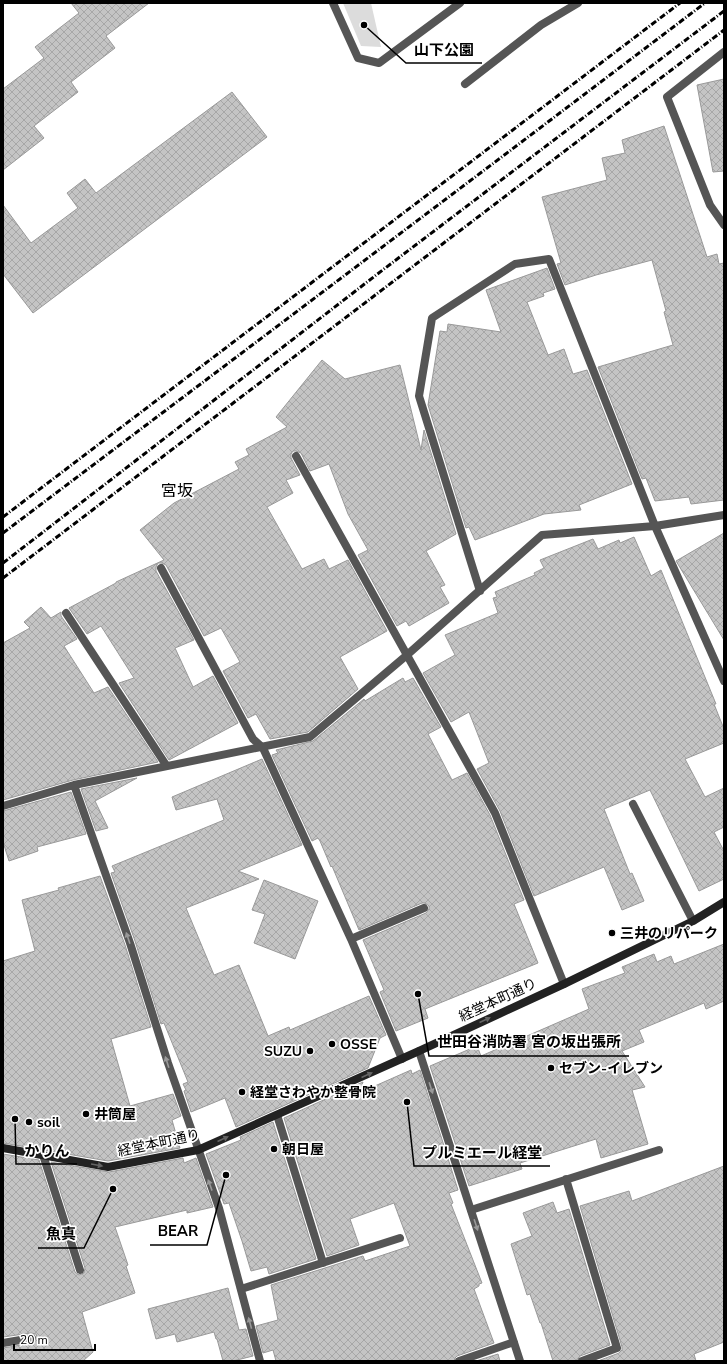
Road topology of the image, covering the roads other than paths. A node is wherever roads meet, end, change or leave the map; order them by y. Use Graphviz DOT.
graph roads {
  1 [pos="332,3"];
  2 [pos="460,3"];
  3 [pos="578,3"];
  4 [pos="724,52"];
  5 [pos="465,84"];
  6 [pos="724,225"];
  7 [pos="296,456"];
  8 [pos="724,515"];
  9 [pos="655,526"];
  10 [pos="161,568"];
  11 [pos="480,591"];
  12 [pos="66,613"];
  13 [pos="407,655"];
  14 [pos="724,681"];
  15 [pos="263,748"];
  16 [pos="166,765"];
  17 [pos="74,785"];
  18 [pos="633,804"];
  19 [pos="3,806"];
  20 [pos="724,902"];
  21 [pos="424,908"];
  22 [pos="693,921"];
  23 [pos="351,939"];
  24 [pos="564,984"];
  25 [pos="419,1051"];
  26 [pos="402,1059"];
  27 [pos="277,1115"];
  28 [pos="3,1148"];
  29 [pos="198,1150"];
  30 [pos="660,1150"];
  31 [pos="43,1155"];
  32 [pos="566,1179"];
  33 [pos="471,1210"];
  34 [pos="400,1238"];
  35 [pos="323,1263"];
  36 [pos="80,1270"];
  37 [pos="241,1290"];
  38 [pos="32,1338"];
  39 [pos="514,1342"];
  40 [pos="3,1343"];
  41 [pos="260,1361"];
  42 [pos="459,1361"];
  43 [pos="520,1361"];
  44 [pos="582,1361"];
  1 -- 2 [label="street"];
  3 -- 5 [label="street"];
  4 -- 6 [label="street"];
  7 -- 13 [label="street"];
  8 -- 9 [label="street"];
  9 -- 11 [label="street"];
  9 -- 11 [label="street"];
  9 -- 14 [label="street"];
  10 -- 15 [label="street"];
  11 -- 13 [label="street"];
  12 -- 16 [label="street"];
  13 -- 15 [label="street"];
  13 -- 24 [label="street"];
  15 -- 16 [label="street"];
  15 -- 23 [label="street"];
  16 -- 17 [label="street"];
  17 -- 19 [label="street"];
  29 -- 17 [label="street, one-way"];
  18 -- 22 [label="street"];
  20 -- 22 [label="main road, 経堂本町通り"];
  21 -- 23 [label="street"];
  22 -- 24 [label="main road, 経堂本町通り"];
  23 -- 26 [label="street"];
  25 -- 24 [label="main road, 経堂本町通り, one-way"];
  25 -- 26 [label="main road, 経堂本町通り"];
  25 -- 33 [label="street, one-way"];
  27 -- 26 [label="main road, 経堂本町通り, one-way"];
  29 -- 27 [label="main road, 経堂本町通り, one-way"];
  27 -- 35 [label="street"];
  28 -- 31 [label="main road, 経堂本町通り"];
  31 -- 29 [label="main road, 経堂本町通り, one-way"];
  37 -- 29 [label="street, one-way"];
  30 -- 32 [label="street"];
  31 -- 36 [label="street"];
  32 -- 33 [label="street"];
  32 -- 44 [label="street"];
  33 -- 39 [label="street, one-way"];
  34 -- 35 [label="street"];
  35 -- 37 [label="street"];
  41 -- 37 [label="street, one-way"];
  38 -- 40 [label="street"];
  39 -- 42 [label="street"];
  39 -- 43 [label="street"];
}
